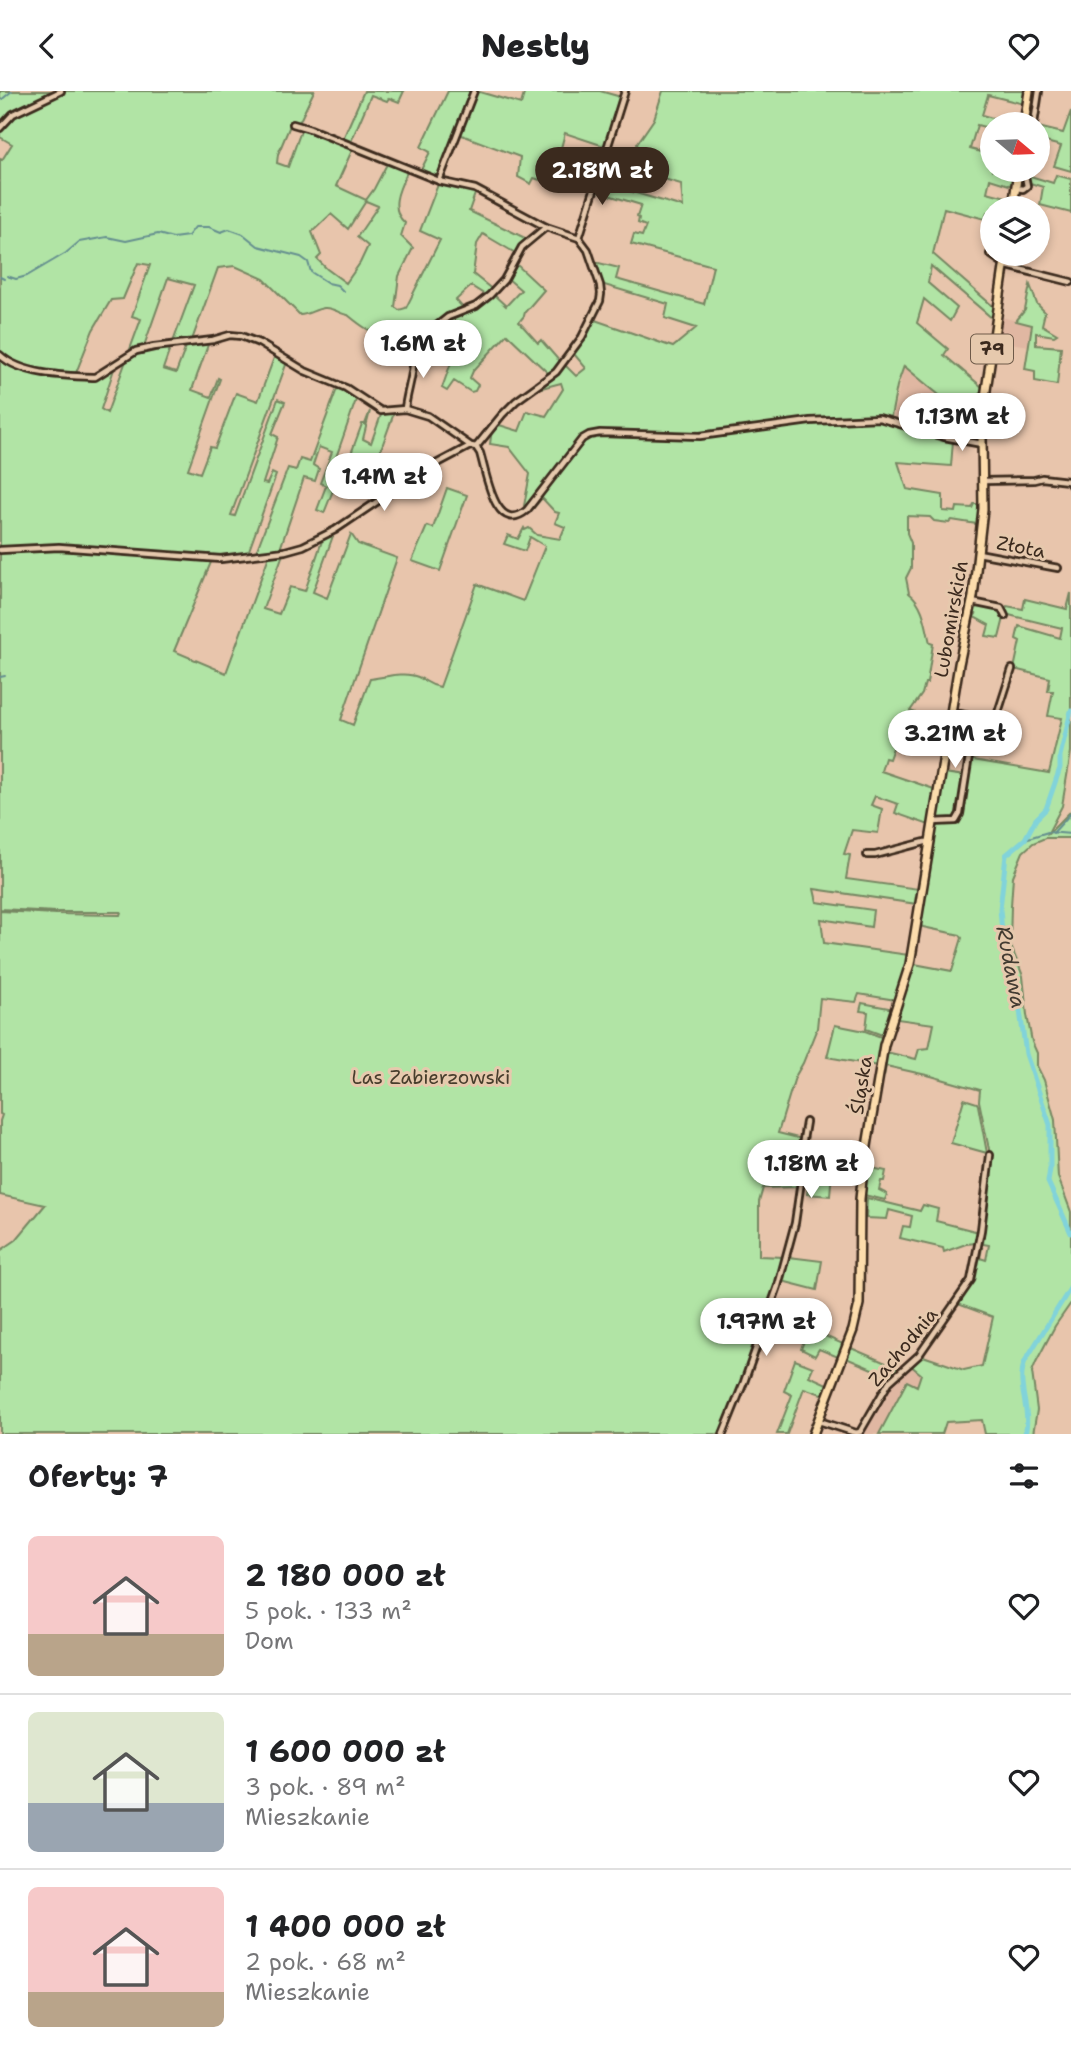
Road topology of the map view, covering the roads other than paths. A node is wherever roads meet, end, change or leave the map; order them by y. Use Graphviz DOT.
graph roads {
  1 [pos="61,91"];
  2 [pos="474,91"];
  3 [pos="625,91"];
  4 [pos="1029,91"];
  5 [pos="1039,91"];
  6 [pos="1026,112"];
  7 [pos="1036,112"];
  8 [pos="293,124"];
  9 [pos="0,128"];
  10 [pos="439,181"];
  11 [pos="1017,182"];
  12 [pos="1026,182"];
  13 [pos="1016,188"];
  14 [pos="1015,196"];
  15 [pos="546,227"];
  16 [pos="579,238"];
  17 [pos="1004,266"];
  18 [pos="1011,266"];
  19 [pos="1071,282"];
  20 [pos="0,355"];
  21 [pos="405,409"];
  22 [pos="982,444"];
  23 [pos="473,447"];
  24 [pos="983,481"];
  25 [pos="1071,485"];
  26 [pos="0,550"];
  27 [pos="978,553"];
  28 [pos="1058,568"];
  29 [pos="972,602"];
  30 [pos="1005,616"];
  31 [pos="1012,669"];
  32 [pos="950,712"];
  33 [pos="975,718"];
  34 [pos="932,822"];
  35 [pos="929,842"];
  36 [pos="867,855"];
  37 [pos="903,987"];
  38 [pos="806,1122"];
  39 [pos="990,1155"];
  40 [pos="803,1167"];
  41 [pos="863,1170"];
  42 [pos="818,1420"];
  43 [pos="723,1434"];
  44 [pos="813,1434"];
  1 -- 9 [label="street"];
  2 -- 10 [label="street"];
  3 -- 16 [label="street"];
  4 -- 6 [label="main road"];
  5 -- 7 [label="street"];
  8 -- 10 [label="street"];
  10 -- 15 [label="street"];
  11 -- 13 [label="main road"];
  12 -- 13 [label="street"];
  13 -- 14 [label="main road"];
  15 -- 16 [label="street"];
  15 -- 21 [label="street"];
  16 -- 23 [label="street"];
  17 -- 22 [label="main road, Lubomirskich / 79"];
  18 -- 19 [label="street"];
  20 -- 21 [label="street"];
  21 -- 23 [label="street"];
  22 -- 23 [label="street"];
  22 -- 24 [label="main road, Lubomirskich / 79"];
  23 -- 26 [label="street"];
  24 -- 25 [label="street"];
  24 -- 27 [label="main road, Lubomirskich / 79"];
  27 -- 28 [label="street, Złota"];
  27 -- 29 [label="main road, Lubomirskich / 79"];
  29 -- 30 [label="street"];
  29 -- 32 [label="main road, Lubomirskich / 79"];
  31 -- 33 [label="street"];
  32 -- 33 [label="street"];
  32 -- 34 [label="main road, Lubomirskich / 79"];
  33 -- 34 [label="street"];
  34 -- 35 [label="main road, Lubomirskich / 79"];
  35 -- 36 [label="street"];
  35 -- 37 [label="main road, Lubomirskich / 79"];
  37 -- 41 [label="main road, Śląska / 79"];
  38 -- 40 [label="street"];
  39 -- 42 [label="street, Zachodnia"];
  40 -- 41 [label="street"];
  40 -- 43 [label="street"];
  41 -- 42 [label="main road, Śląska / 79"];
  42 -- 44 [label="main road, Śląska / 79"];
}
